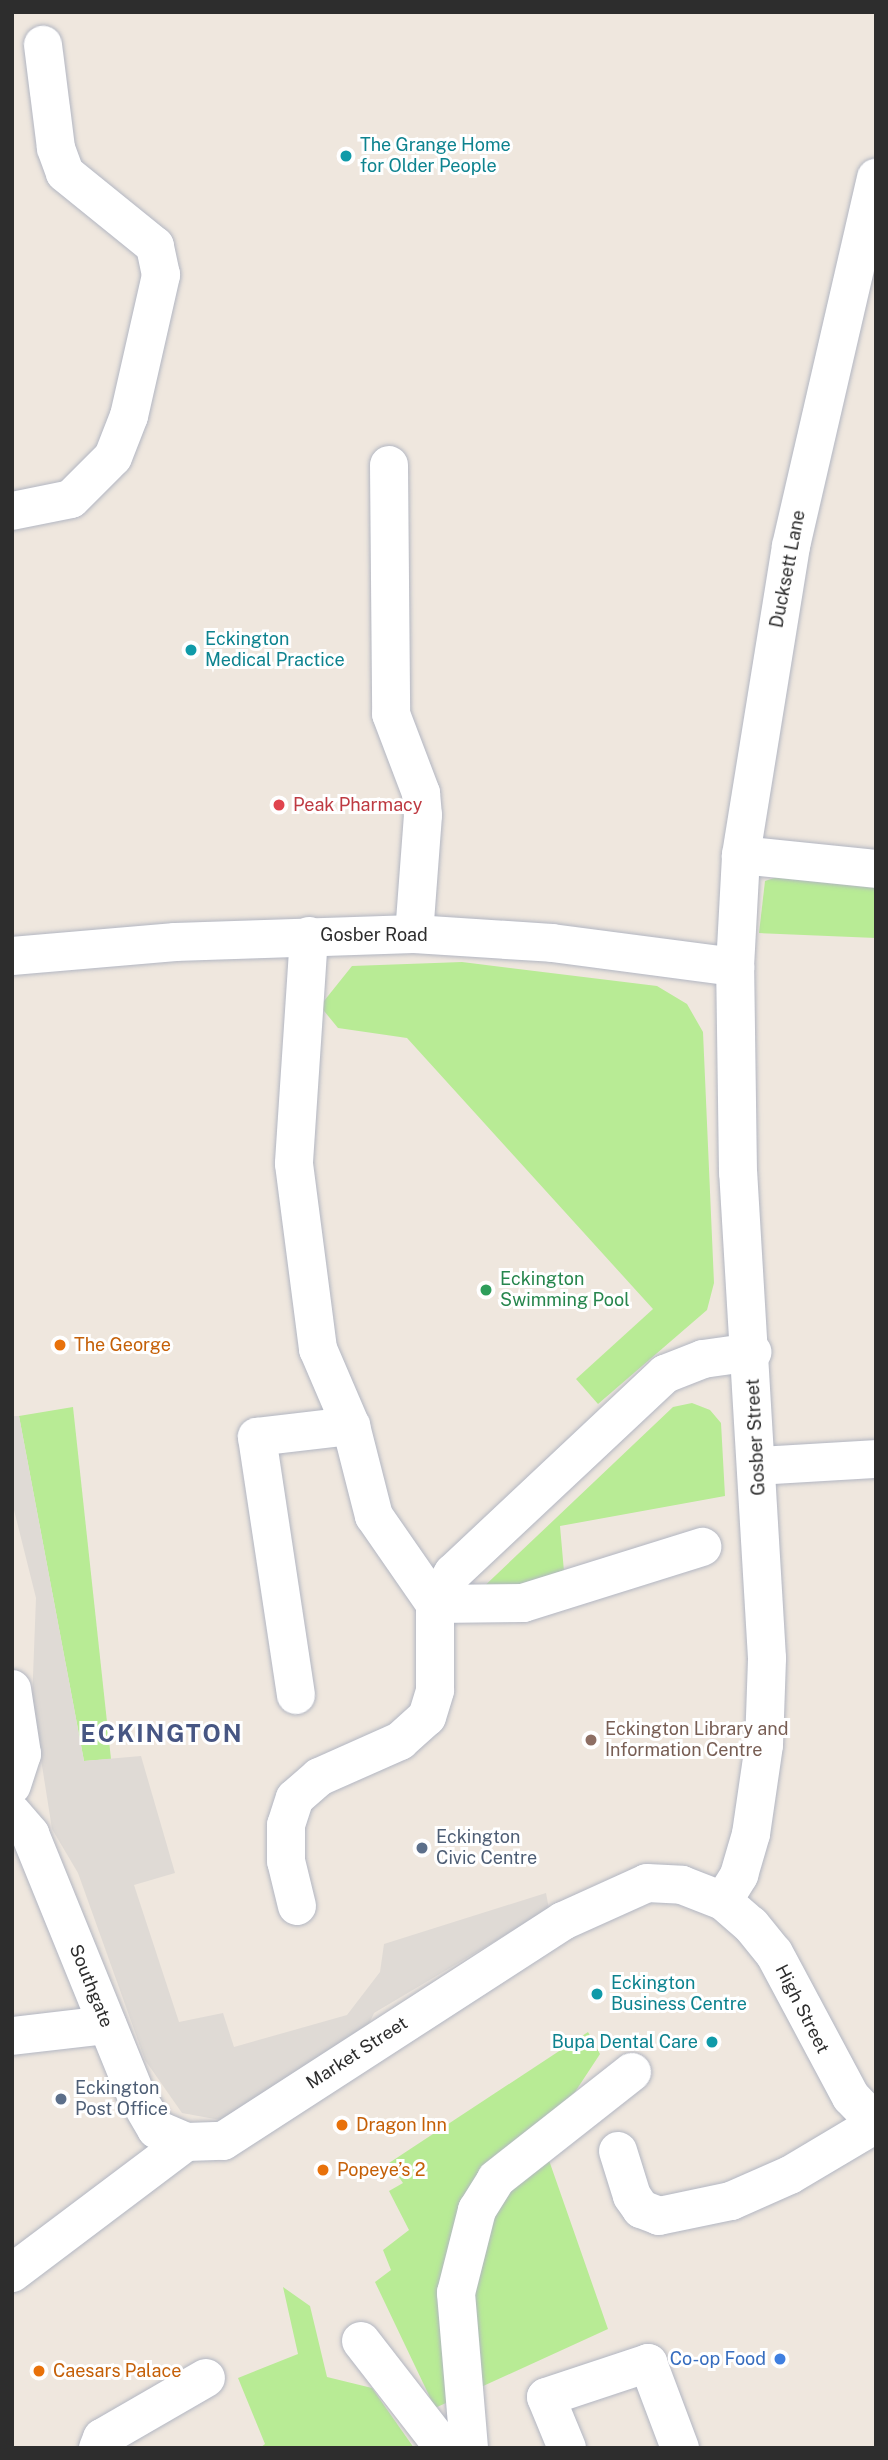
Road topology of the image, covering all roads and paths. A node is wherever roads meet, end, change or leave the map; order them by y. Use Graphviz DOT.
graph roads {
  1 [pos="43,45"];
  2 [pos="876,178"];
  3 [pos="389,465"];
  4 [pos="12,511"];
  5 [pos="741,855"];
  6 [pos="876,869"];
  7 [pos="414,934"];
  8 [pos="309,936"];
  9 [pos="12,956"];
  10 [pos="735,967"];
  11 [pos="753,1352"];
  12 [pos="351,1426"];
  13 [pos="876,1459"];
  14 [pos="758,1466"];
  15 [pos="702,1547"];
  16 [pos="435,1604"];
  17 [pos="12,1689"];
  18 [pos="296,1695"];
  19 [pos="12,1784"];
  20 [pos="18,1829"];
  21 [pos="723,1901"];
  22 [pos="297,1906"];
  23 [pos="107,2025"];
  24 [pos="30,2035"];
  25 [pos="12,2055"];
  26 [pos="632,2072"];
  27 [pos="876,2124"];
  28 [pos="187,2142"];
  29 [pos="618,2151"];
  30 [pos="12,2273"];
  31 [pos="361,2341"];
  32 [pos="206,2378"];
  33 [pos="98,2448"];
  34 [pos="444,2448"];
  35 [pos="469,2448"];
  36 [pos="567,2448"];
  37 [pos="680,2448"];
  1 -- 4 [label="street"];
  2 -- 5 [label="street, Ducksett Lane"];
  3 -- 7 [label="street"];
  5 -- 6 [label="street"];
  5 -- 10 [label="street, Ducksett Lane"];
  7 -- 8 [label="street, Gosber Road"];
  7 -- 10 [label="street, Gosber Road"];
  8 -- 9 [label="street, Gosber Road"];
  8 -- 12 [label="street"];
  10 -- 11 [label="street, Gosber Street"];
  11 -- 14 [label="street, Gosber Street"];
  11 -- 16 [label="street"];
  12 -- 16 [label="street"];
  12 -- 18 [label="street"];
  13 -- 14 [label="street"];
  14 -- 21 [label="street, Gosber Street"];
  15 -- 16 [label="street"];
  16 -- 22 [label="street"];
  17 -- 19 [label="street"];
  20 -- 23 [label="street, Southgate"];
  21 -- 27 [label="street, High Street"];
  21 -- 28 [label="street, Market Street"];
  23 -- 24 [label="street"];
  23 -- 28 [label="street, Southgate"];
  24 -- 25 [label="street"];
  26 -- 35 [label="street"];
  27 -- 29 [label="street"];
  28 -- 30 [label="street"];
  31 -- 34 [label="street"];
  32 -- 33 [label="street"];
  36 -- 37 [label="street"];
}
